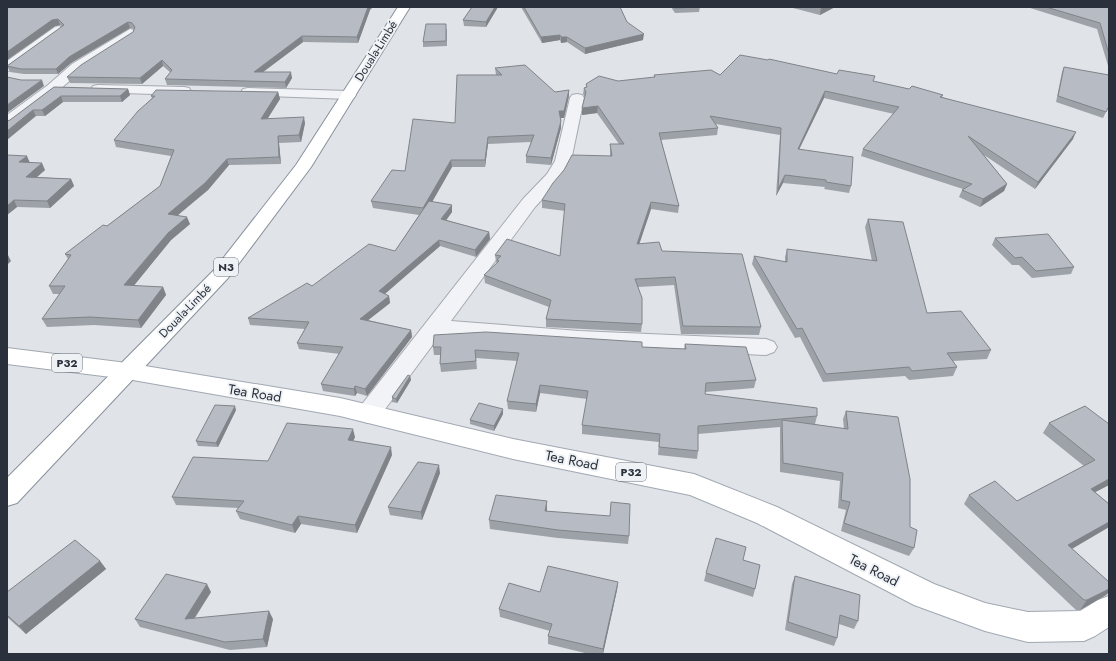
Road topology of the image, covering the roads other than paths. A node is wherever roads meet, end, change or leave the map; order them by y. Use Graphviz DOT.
graph roads {
  1 [pos="404,7"];
  2 [pos="59,30"];
  3 [pos="130,33"];
  4 [pos="7,67"];
  5 [pos="38,80"];
  6 [pos="57,84"];
  7 [pos="201,92"];
  8 [pos="232,92"];
  9 [pos="349,95"];
  10 [pos="577,98"];
  11 [pos="7,122"];
  12 [pos="435,328"];
  13 [pos="766,348"];
  14 [pos="7,356"];
  15 [pos="127,371"];
  16 [pos="368,414"];
  17 [pos="7,495"];
  18 [pos="1109,610"];
  1 -- 9 [label="main road, Douala-Limbé / N3"];
  2 -- 4 [label="street"];
  3 -- 6 [label="street"];
  5 -- 6 [label="street"];
  6 -- 7 [label="street"];
  6 -- 11 [label="street"];
  8 -- 9 [label="street"];
  9 -- 15 [label="main road, Douala-Limbé / N3"];
  10 -- 12 [label="street"];
  12 -- 13 [label="street"];
  12 -- 16 [label="street"];
  14 -- 15 [label="main road, Tea Road / P32"];
  15 -- 16 [label="main road, Tea Road / P32"];
  15 -- 17 [label="main road, Douala-Limbé / N3"];
  16 -- 18 [label="main road, Tea Road / P32"];
}
